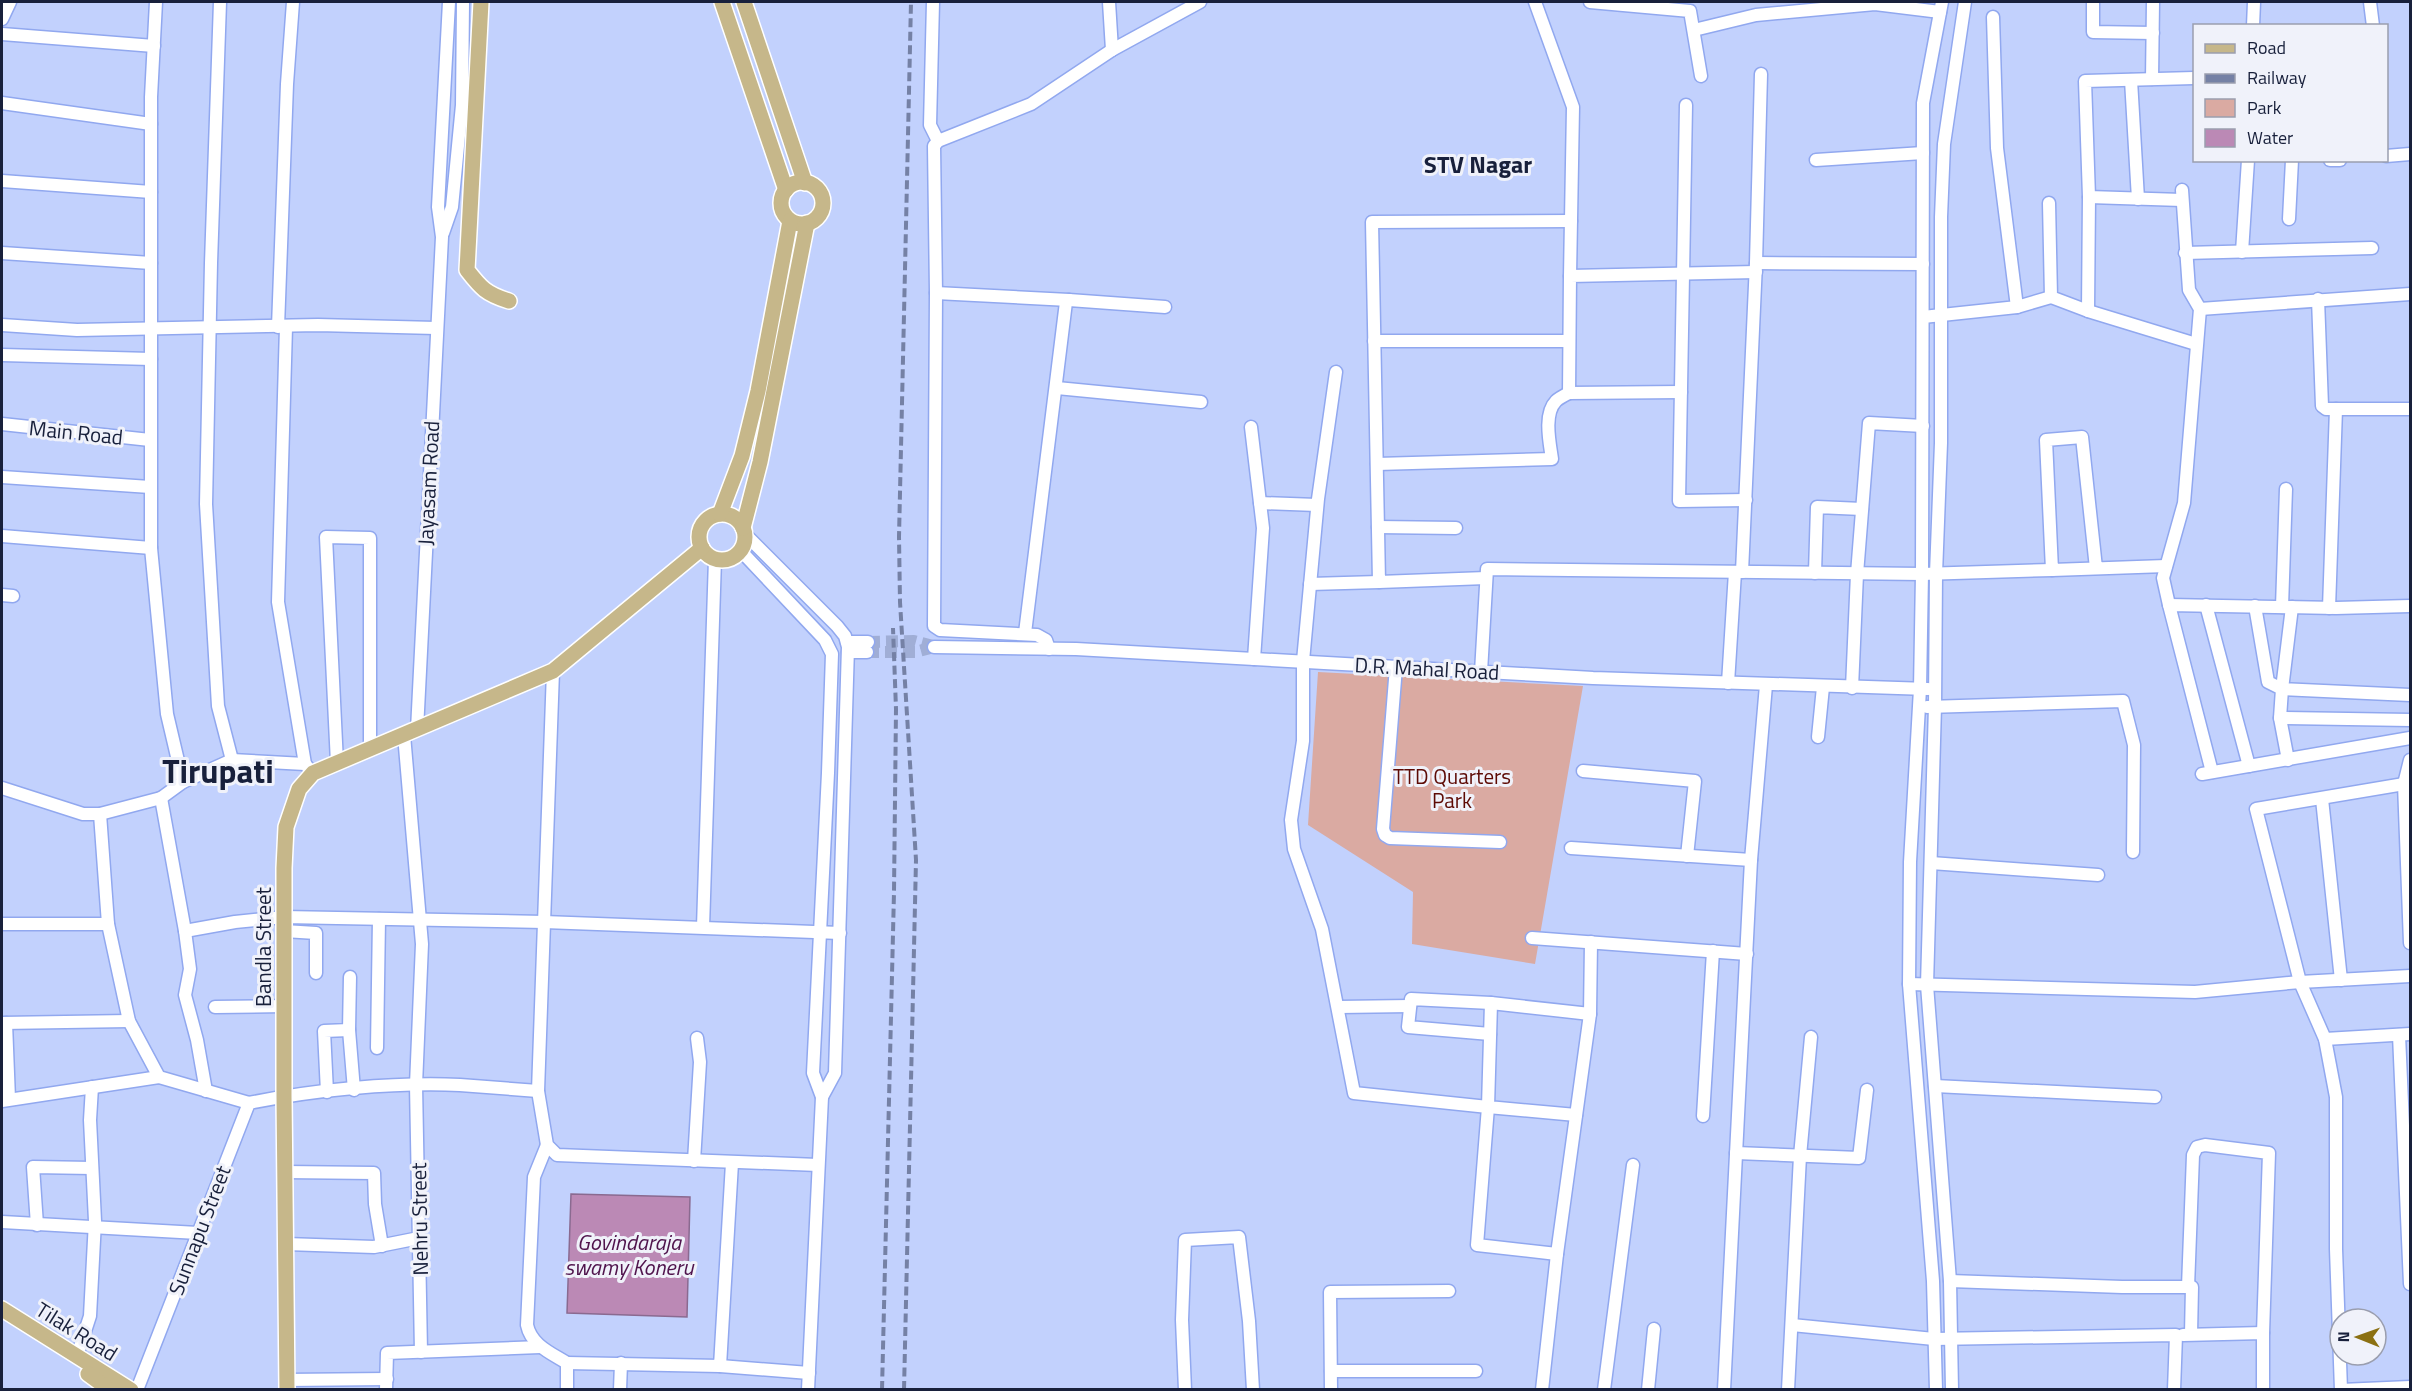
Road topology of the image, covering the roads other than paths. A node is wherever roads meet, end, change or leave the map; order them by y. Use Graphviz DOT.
graph roads {
  1 [pos="10,2"];
  2 [pos="156,2"];
  3 [pos="220,2"];
  4 [pos="293,2"];
  5 [pos="449,2"];
  6 [pos="463,2"];
  7 [pos="481,2"];
  8 [pos="722,2"];
  9 [pos="744,2"];
  10 [pos="933,2"];
  11 [pos="1109,2"];
  12 [pos="1200,2"];
  13 [pos="1535,2"];
  14 [pos="1590,2"];
  15 [pos="1965,2"];
  16 [pos="2093,2"];
  17 [pos="2153,2"];
  18 [pos="2254,2"];
  19 [pos="2370,2"];
  20 [pos="1941,7"];
  21 [pos="1993,17"];
  22 [pos="2,19"];
  23 [pos="2253,24"];
  24 [pos="2373,24"];
  25 [pos="1694,30"];
  26 [pos="2153,33"];
  27 [pos="2,34"];
  28 [pos="154,46"];
  29 [pos="1112,50"];
  30 [pos="1761,74"];
  31 [pos="1701,75"];
  32 [pos="2193,78"];
  33 [pos="2152,79"];
  34 [pos="2131,80"];
  35 [pos="2,103"];
  36 [pos="1686,105"];
  37 [pos="151,124"];
  38 [pos="938,141"];
  39 [pos="1923,153"];
  40 [pos="2410,154"];
  41 [pos="2388,156"];
  42 [pos="1816,160"];
  43 [pos="2248,162"];
  44 [pos="2292,162"];
  45 [pos="2,181"];
  46 [pos="805,183"];
  47 [pos="786,190"];
  48 [pos="151,192"];
  49 [pos="2089,197"];
  50 [pos="2138,199"];
  51 [pos="2049,203"];
  52 [pos="2289,219"];
  53 [pos="790,221"];
  54 [pos="1571,221"];
  55 [pos="807,223"];
  56 [pos="442,237"];
  57 [pos="2372,248"];
  58 [pos="2242,252"];
  59 [pos="2185,253"];
  60 [pos="2,254"];
  61 [pos="151,263"];
  62 [pos="1923,264"];
  63 [pos="1756,268"];
  64 [pos="1683,275"];
  65 [pos="1570,276"];
  66 [pos="936,293"];
  67 [pos="2410,294"];
  68 [pos="2051,297"];
  69 [pos="2318,299"];
  70 [pos="1069,300"];
  71 [pos="509,301"];
  72 [pos="1166,307"];
  73 [pos="2017,307"];
  74 [pos="2200,309"];
  75 [pos="2088,311"];
  76 [pos="1942,316"];
  77 [pos="1923,317"];
  78 [pos="2,326"];
  79 [pos="211,327"];
  80 [pos="282,327"];
  81 [pos="436,328"];
  82 [pos="151,329"];
  83 [pos="1374,341"];
  84 [pos="1569,341"];
  85 [pos="2196,344"];
  86 [pos="2,355"];
  87 [pos="151,359"];
  88 [pos="1336,372"];
  89 [pos="1057,388"];
  90 [pos="1681,392"];
  91 [pos="1569,393"];
  92 [pos="1202,402"];
  93 [pos="2336,409"];
  94 [pos="2410,409"];
  95 [pos="2,424"];
  96 [pos="1923,426"];
  97 [pos="1251,427"];
  98 [pos="150,440"];
  99 [pos="1377,464"];
  100 [pos="2,477"];
  101 [pos="150,487"];
  102 [pos="2286,489"];
  103 [pos="1746,500"];
  104 [pos="1260,503"];
  105 [pos="1317,505"];
  106 [pos="1862,509"];
  107 [pos="720,514"];
  108 [pos="1378,526"];
  109 [pos="1456,528"];
  110 [pos="744,531"];
  111 [pos="2,536"];
  112 [pos="151,548"];
  113 [pos="702,548"];
  114 [pos="741,550"];
  115 [pos="715,559"];
  116 [pos="2166,566"];
  117 [pos="2097,568"];
  118 [pos="2052,570"];
  119 [pos="1739,572"];
  120 [pos="1815,573"];
  121 [pos="1857,574"];
  122 [pos="1922,574"];
  123 [pos="1936,574"];
  124 [pos="1486,578"];
  125 [pos="1379,582"];
  126 [pos="1310,584"];
  127 [pos="2169,605"];
  128 [pos="2206,605"];
  129 [pos="2255,606"];
  130 [pos="2410,606"];
  131 [pos="2287,607"];
  132 [pos="2329,608"];
  133 [pos="1025,633"];
  134 [pos="848,647"];
  135 [pos="867,647"];
  136 [pos="934,647"];
  137 [pos="1049,649"];
  138 [pos="1254,659"];
  139 [pos="1303,662"];
  140 [pos="1396,667"];
  141 [pos="554,671"];
  142 [pos="1481,672"];
  143 [pos="1728,683"];
  144 [pos="1766,685"];
  145 [pos="1823,687"];
  146 [pos="1852,688"];
  147 [pos="1935,688"];
  148 [pos="1920,689"];
  149 [pos="2282,689"];
  150 [pos="2410,695"];
  151 [pos="1935,706"];
  152 [pos="1919,707"];
  153 [pos="2280,718"];
  154 [pos="2410,720"];
  155 [pos="411,733"];
  156 [pos="1818,737"];
  157 [pos="2410,738"];
  158 [pos="370,750"];
  159 [pos="232,760"];
  160 [pos="2288,760"];
  161 [pos="2410,760"];
  162 [pos="338,763"];
  163 [pos="2249,766"];
  164 [pos="309,769"];
  165 [pos="1583,771"];
  166 [pos="183,782"];
  167 [pos="2404,784"];
  168 [pos="2,788"];
  169 [pos="161,798"];
  170 [pos="2322,799"];
  171 [pos="100,814"];
  172 [pos="1500,842"];
  173 [pos="1571,848"];
  174 [pos="2133,852"];
  175 [pos="1687,856"];
  176 [pos="1751,860"];
  177 [pos="1931,863"];
  178 [pos="2098,875"];
  179 [pos="379,919"];
  180 [pos="420,920"];
  181 [pos="544,922"];
  182 [pos="2,924"];
  183 [pos="108,924"];
  184 [pos="284,924"];
  185 [pos="703,927"];
  186 [pos="185,931"];
  187 [pos="820,932"];
  188 [pos="840,933"];
  189 [pos="1532,938"];
  190 [pos="1591,942"];
  191 [pos="2410,943"];
  192 [pos="1713,951"];
  193 [pos="1747,954"];
  194 [pos="316,973"];
  195 [pos="2410,976"];
  196 [pos="350,977"];
  197 [pos="2342,980"];
  198 [pos="2300,982"];
  199 [pos="1909,984"];
  200 [pos="1927,984"];
  201 [pos="1491,1003"];
  202 [pos="285,1006"];
  203 [pos="1410,1006"];
  204 [pos="215,1007"];
  205 [pos="1339,1007"];
  206 [pos="1590,1014"];
  207 [pos="129,1021"];
  208 [pos="4,1023"];
  209 [pos="349,1030"];
  210 [pos="1490,1034"];
  211 [pos="2405,1035"];
  212 [pos="1811,1037"];
  213 [pos="697,1038"];
  214 [pos="2325,1039"];
  215 [pos="377,1048"];
  216 [pos="159,1077"];
  217 [pos="417,1085"];
  218 [pos="1935,1086"];
  219 [pos="92,1087"];
  220 [pos="354,1090"];
  221 [pos="1867,1090"];
  222 [pos="206,1091"];
  223 [pos="327,1092"];
  224 [pos="538,1092"];
  225 [pos="284,1096"];
  226 [pos="822,1097"];
  227 [pos="2155,1097"];
  228 [pos="5,1100"];
  229 [pos="249,1103"];
  230 [pos="1488,1107"];
  231 [pos="1576,1115"];
  232 [pos="1703,1116"];
  233 [pos="547,1145"];
  234 [pos="1736,1153"];
  235 [pos="1800,1156"];
  236 [pos="694,1161"];
  237 [pos="732,1163"];
  238 [pos="818,1165"];
  239 [pos="1633,1165"];
  240 [pos="92,1168"];
  241 [pos="285,1172"];
  242 [pos="2409,1174"];
  243 [pos="2,1222"];
  244 [pos="37,1225"];
  245 [pos="94,1228"];
  246 [pos="198,1233"];
  247 [pos="419,1238"];
  248 [pos="286,1244"];
  249 [pos="382,1246"];
  250 [pos="1557,1254"];
  251 [pos="1950,1281"];
  252 [pos="2410,1284"];
  253 [pos="2188,1287"];
  254 [pos="1449,1291"];
  255 [pos="2,1309"];
  256 [pos="2,1317"];
  257 [pos="1792,1325"];
  258 [pos="1654,1329"];
  259 [pos="2263,1333"];
  260 [pos="2176,1335"];
  261 [pos="2191,1335"];
  262 [pos="1951,1338"];
  263 [pos="1934,1339"];
  264 [pos="540,1347"];
  265 [pos="422,1352"];
  266 [pos="77,1356"];
  267 [pos="567,1363"];
  268 [pos="621,1363"];
  269 [pos="720,1366"];
  270 [pos="1331,1371"];
  271 [pos="1476,1371"];
  272 [pos="809,1373"];
  273 [pos="386,1384"];
  274 [pos="286,1385"];
  275 [pos="2410,1387"];
  276 [pos="110,1389"];
  277 [pos="131,1389"];
  278 [pos="137,1389"];
  279 [pos="567,1389"];
  280 [pos="620,1389"];
  281 [pos="808,1389"];
  282 [pos="1185,1389"];
  283 [pos="1253,1389"];
  284 [pos="1331,1389"];
  285 [pos="1542,1389"];
  286 [pos="1604,1389"];
  287 [pos="1648,1389"];
  288 [pos="1724,1389"];
  289 [pos="1788,1389"];
  290 [pos="1936,1389"];
  291 [pos="1952,1389"];
  292 [pos="2174,1389"];
  293 [pos="2263,1389"];
  294 [pos="2341,1389"];
  1 -- 22 [label="street"];
  2 -- 28 [label="street"];
  3 -- 79 [label="street"];
  4 -- 80 [label="street"];
  5 -- 56 [label="street, Jayasam Road"];
  6 -- 56 [label="street, Jayasam Road"];
  7 -- 71 [label="main road"];
  8 -- 47 [label="main road"];
  9 -- 46 [label="main road"];
  10 -- 38 [label="street"];
  11 -- 29 [label="street"];
  12 -- 29 [label="street"];
  13 -- 54 [label="street"];
  14 -- 25 [label="street"];
  15 -- 76 [label="street"];
  16 -- 26 [label="street"];
  17 -- 26 [label="street"];
  18 -- 23 [label="street"];
  19 -- 24 [label="street"];
  20 -- 25 [label="street"];
  20 -- 39 [label="street"];
  21 -- 73 [label="street"];
  25 -- 31 [label="street"];
  26 -- 33 [label="street"];
  27 -- 28 [label="street"];
  28 -- 37 [label="street"];
  29 -- 38 [label="street"];
  30 -- 63 [label="street"];
  32 -- 33 [label="street"];
  33 -- 34 [label="street"];
  34 -- 49 [label="street"];
  34 -- 50 [label="street"];
  35 -- 37 [label="street"];
  36 -- 64 [label="street"];
  37 -- 48 [label="street"];
  38 -- 66 [label="street"];
  39 -- 42 [label="street"];
  39 -- 62 [label="street"];
  40 -- 41 [label="street"];
  43 -- 58 [label="street"];
  44 -- 52 [label="street"];
  45 -- 48 [label="street"];
  46 -- 47 [label="main road"];
  46 -- 55 [label="main road"];
  47 -- 53 [label="main road"];
  48 -- 61 [label="street"];
  49 -- 50 [label="street"];
  49 -- 75 [label="street"];
  50 -- 59 [label="street"];
  51 -- 68 [label="street"];
  53 -- 55 [label="main road"];
  53 -- 107 [label="main road"];
  54 -- 65 [label="street"];
  54 -- 83 [label="street"];
  55 -- 110 [label="main road"];
  56 -- 81 [label="street, Jayasam Road"];
  57 -- 58 [label="street"];
  58 -- 59 [label="street"];
  59 -- 74 [label="street"];
  60 -- 61 [label="street"];
  61 -- 82 [label="street"];
  62 -- 63 [label="street"];
  62 -- 77 [label="street"];
  63 -- 64 [label="street"];
  63 -- 103 [label="street"];
  64 -- 65 [label="street"];
  64 -- 90 [label="street"];
  65 -- 84 [label="street"];
  66 -- 70 [label="street"];
  66 -- 133 [label="street"];
  67 -- 69 [label="street"];
  68 -- 73 [label="street"];
  68 -- 75 [label="street"];
  69 -- 74 [label="street"];
  69 -- 93 [label="street"];
  70 -- 72 [label="street"];
  70 -- 89 [label="street"];
  73 -- 76 [label="street"];
  74 -- 85 [label="street"];
  75 -- 85 [label="street"];
  76 -- 77 [label="street"];
  76 -- 123 [label="street"];
  77 -- 96 [label="street"];
  78 -- 82 [label="street"];
  79 -- 80 [label="street"];
  79 -- 82 [label="street"];
  79 -- 159 [label="street"];
  80 -- 81 [label="street"];
  80 -- 164 [label="street"];
  81 -- 155 [label="street, Jayasam Road"];
  82 -- 87 [label="street"];
  83 -- 84 [label="street"];
  83 -- 99 [label="street"];
  84 -- 91 [label="street"];
  85 -- 116 [label="street"];
  86 -- 87 [label="street"];
  87 -- 98 [label="street"];
  88 -- 105 [label="street"];
  89 -- 92 [label="street"];
  89 -- 133 [label="street"];
  90 -- 91 [label="street"];
  90 -- 103 [label="street"];
  91 -- 99 [label="street"];
  93 -- 94 [label="street"];
  93 -- 132 [label="street"];
  95 -- 98 [label="street, Main Road"];
  96 -- 106 [label="street"];
  96 -- 122 [label="street"];
  97 -- 104 [label="street"];
  98 -- 101 [label="street"];
  99 -- 108 [label="street"];
  100 -- 101 [label="street"];
  101 -- 112 [label="street"];
  102 -- 131 [label="street"];
  103 -- 119 [label="street"];
  104 -- 105 [label="street"];
  104 -- 138 [label="street"];
  105 -- 126 [label="street"];
  106 -- 120 [label="street"];
  106 -- 121 [label="street"];
  107 -- 110 [label="main road"];
  107 -- 113 [label="main road"];
  108 -- 109 [label="street"];
  108 -- 125 [label="street"];
  110 -- 114 [label="main road"];
  110 -- 134 [label="street"];
  111 -- 112 [label="street"];
  112 -- 166 [label="street"];
  113 -- 115 [label="main road"];
  113 -- 141 [label="main road"];
  114 -- 115 [label="main road"];
  114 -- 187 [label="street"];
  115 -- 185 [label="street"];
  116 -- 117 [label="street"];
  116 -- 127 [label="street"];
  117 -- 118 [label="street"];
  117 -- 118 [label="street"];
  118 -- 123 [label="street"];
  119 -- 120 [label="street"];
  119 -- 124 [label="street"];
  119 -- 143 [label="street"];
  120 -- 121 [label="street"];
  121 -- 122 [label="street"];
  121 -- 146 [label="street"];
  122 -- 123 [label="street"];
  122 -- 148 [label="street"];
  123 -- 147 [label="street"];
  124 -- 125 [label="street"];
  124 -- 142 [label="street"];
  125 -- 126 [label="street"];
  126 -- 139 [label="street"];
  127 -- 128 [label="street"];
  127 -- 163 [label="street"];
  128 -- 129 [label="street"];
  128 -- 163 [label="street"];
  129 -- 131 [label="street"];
  129 -- 149 [label="street"];
  130 -- 132 [label="street"];
  131 -- 132 [label="street"];
  131 -- 149 [label="street"];
  133 -- 137 [label="street"];
  134 -- 135 [label="street"];
  134 -- 188 [label="street"];
  136 -- 137 [label="street, D.R. Mahal Road"];
  137 -- 138 [label="street, D.R. Mahal Road"];
  138 -- 139 [label="street, D.R. Mahal Road"];
  139 -- 140 [label="street, D.R. Mahal Road"];
  139 -- 205 [label="street"];
  140 -- 142 [label="street, D.R. Mahal Road"];
  140 -- 172 [label="street"];
  141 -- 155 [label="main road"];
  141 -- 181 [label="street"];
  142 -- 143 [label="street, D.R. Mahal Road"];
  143 -- 144 [label="street, D.R. Mahal Road"];
  144 -- 145 [label="street, D.R. Mahal Road"];
  144 -- 176 [label="street"];
  145 -- 146 [label="street, D.R. Mahal Road"];
  145 -- 156 [label="street"];
  146 -- 148 [label="street, D.R. Mahal Road"];
  147 -- 148 [label="street, D.R. Mahal Road"];
  147 -- 151 [label="street"];
  148 -- 152 [label="street"];
  149 -- 150 [label="street"];
  149 -- 153 [label="street"];
  151 -- 152 [label="street"];
  151 -- 174 [label="street"];
  151 -- 177 [label="street"];
  152 -- 199 [label="street"];
  153 -- 154 [label="street"];
  153 -- 160 [label="street"];
  155 -- 158 [label="main road"];
  155 -- 180 [label="street, Jayasam Road"];
  157 -- 160 [label="street"];
  158 -- 162 [label="main road"];
  158 -- 162 [label="street"];
  159 -- 164 [label="street"];
  159 -- 166 [label="street"];
  160 -- 163 [label="street"];
  161 -- 167 [label="street"];
  162 -- 164 [label="main road"];
  164 -- 184 [label="main road, Bandla Street"];
  165 -- 175 [label="street"];
  166 -- 169 [label="street"];
  167 -- 170 [label="street"];
  167 -- 191 [label="street"];
  168 -- 171 [label="street"];
  169 -- 171 [label="street"];
  169 -- 186 [label="street"];
  170 -- 197 [label="street"];
  170 -- 198 [label="street"];
  171 -- 183 [label="street"];
  173 -- 175 [label="street"];
  175 -- 176 [label="street"];
  176 -- 193 [label="street"];
  177 -- 178 [label="street"];
  177 -- 200 [label="street"];
  179 -- 180 [label="street"];
  179 -- 184 [label="street"];
  179 -- 215 [label="street"];
  180 -- 181 [label="street"];
  180 -- 217 [label="street, Nehru Street"];
  181 -- 185 [label="street"];
  181 -- 224 [label="street"];
  182 -- 183 [label="street"];
  183 -- 207 [label="street"];
  184 -- 186 [label="street"];
  184 -- 194 [label="street"];
  184 -- 202 [label="main road, Bandla Street"];
  185 -- 187 [label="street"];
  186 -- 222 [label="street"];
  187 -- 188 [label="street"];
  187 -- 226 [label="street"];
  188 -- 226 [label="street"];
  189 -- 190 [label="street"];
  190 -- 192 [label="street"];
  190 -- 206 [label="street"];
  192 -- 193 [label="street"];
  192 -- 232 [label="street"];
  193 -- 234 [label="street"];
  195 -- 197 [label="street"];
  196 -- 209 [label="street"];
  197 -- 198 [label="street"];
  198 -- 200 [label="street"];
  198 -- 214 [label="street"];
  199 -- 200 [label="street"];
  199 -- 263 [label="street"];
  200 -- 218 [label="street"];
  201 -- 203 [label="street"];
  201 -- 206 [label="street"];
  201 -- 210 [label="street"];
  202 -- 204 [label="street"];
  202 -- 225 [label="main road, Bandla Street"];
  203 -- 205 [label="street"];
  203 -- 210 [label="street"];
  205 -- 230 [label="street"];
  206 -- 231 [label="street"];
  207 -- 208 [label="street"];
  207 -- 216 [label="street"];
  208 -- 228 [label="street"];
  209 -- 220 [label="street"];
  209 -- 223 [label="street"];
  210 -- 230 [label="street"];
  211 -- 214 [label="street"];
  211 -- 242 [label="street"];
  212 -- 235 [label="street"];
  213 -- 236 [label="street"];
  214 -- 294 [label="street"];
  216 -- 219 [label="street"];
  216 -- 222 [label="street"];
  217 -- 220 [label="street"];
  217 -- 224 [label="street"];
  217 -- 247 [label="street, Nehru Street"];
  218 -- 227 [label="street"];
  218 -- 251 [label="street"];
  219 -- 228 [label="street"];
  219 -- 240 [label="street"];
  220 -- 223 [label="street"];
  221 -- 235 [label="street"];
  222 -- 229 [label="street"];
  223 -- 225 [label="street"];
  224 -- 233 [label="street"];
  225 -- 229 [label="street"];
  225 -- 241 [label="main road, Bandla Street"];
  226 -- 238 [label="street"];
  229 -- 246 [label="street, Sunnapu Street"];
  230 -- 231 [label="street"];
  230 -- 250 [label="street"];
  231 -- 250 [label="street"];
  233 -- 236 [label="street"];
  233 -- 264 [label="street"];
  234 -- 235 [label="street"];
  234 -- 288 [label="street"];
  235 -- 257 [label="street"];
  236 -- 237 [label="street"];
  237 -- 238 [label="street"];
  237 -- 269 [label="street"];
  238 -- 272 [label="street"];
  239 -- 286 [label="street"];
  240 -- 244 [label="street"];
  240 -- 245 [label="street"];
  241 -- 248 [label="main road, Bandla Street"];
  241 -- 249 [label="street"];
  242 -- 252 [label="street"];
  243 -- 244 [label="street"];
  244 -- 245 [label="street"];
  245 -- 246 [label="street"];
  245 -- 266 [label="street"];
  246 -- 278 [label="street, Sunnapu Street"];
  247 -- 249 [label="street"];
  247 -- 265 [label="street, Nehru Street"];
  248 -- 249 [label="street"];
  248 -- 274 [label="main road, Bandla Street"];
  250 -- 285 [label="street"];
  251 -- 253 [label="street"];
  251 -- 262 [label="street"];
  253 -- 259 [label="street"];
  253 -- 261 [label="street"];
  254 -- 270 [label="street"];
  255 -- 266 [label="main road, Tilak Road"];
  256 -- 276 [label="main road, Tilak Road"];
  257 -- 263 [label="street"];
  257 -- 289 [label="street"];
  258 -- 287 [label="street"];
  259 -- 261 [label="street"];
  259 -- 293 [label="street"];
  260 -- 261 [label="street"];
  260 -- 262 [label="street"];
  260 -- 292 [label="street"];
  262 -- 263 [label="street"];
  262 -- 291 [label="street"];
  263 -- 290 [label="street"];
  264 -- 265 [label="street"];
  264 -- 267 [label="street"];
  265 -- 273 [label="street"];
  266 -- 277 [label="main road, Tilak Road"];
  267 -- 268 [label="street"];
  267 -- 279 [label="street"];
  268 -- 269 [label="street"];
  268 -- 280 [label="street"];
  269 -- 272 [label="street"];
  270 -- 271 [label="street"];
  270 -- 284 [label="street"];
  272 -- 281 [label="street"];
  273 -- 274 [label="street"];
  275 -- 294 [label="street"];
  282 -- 283 [label="street"];
}
